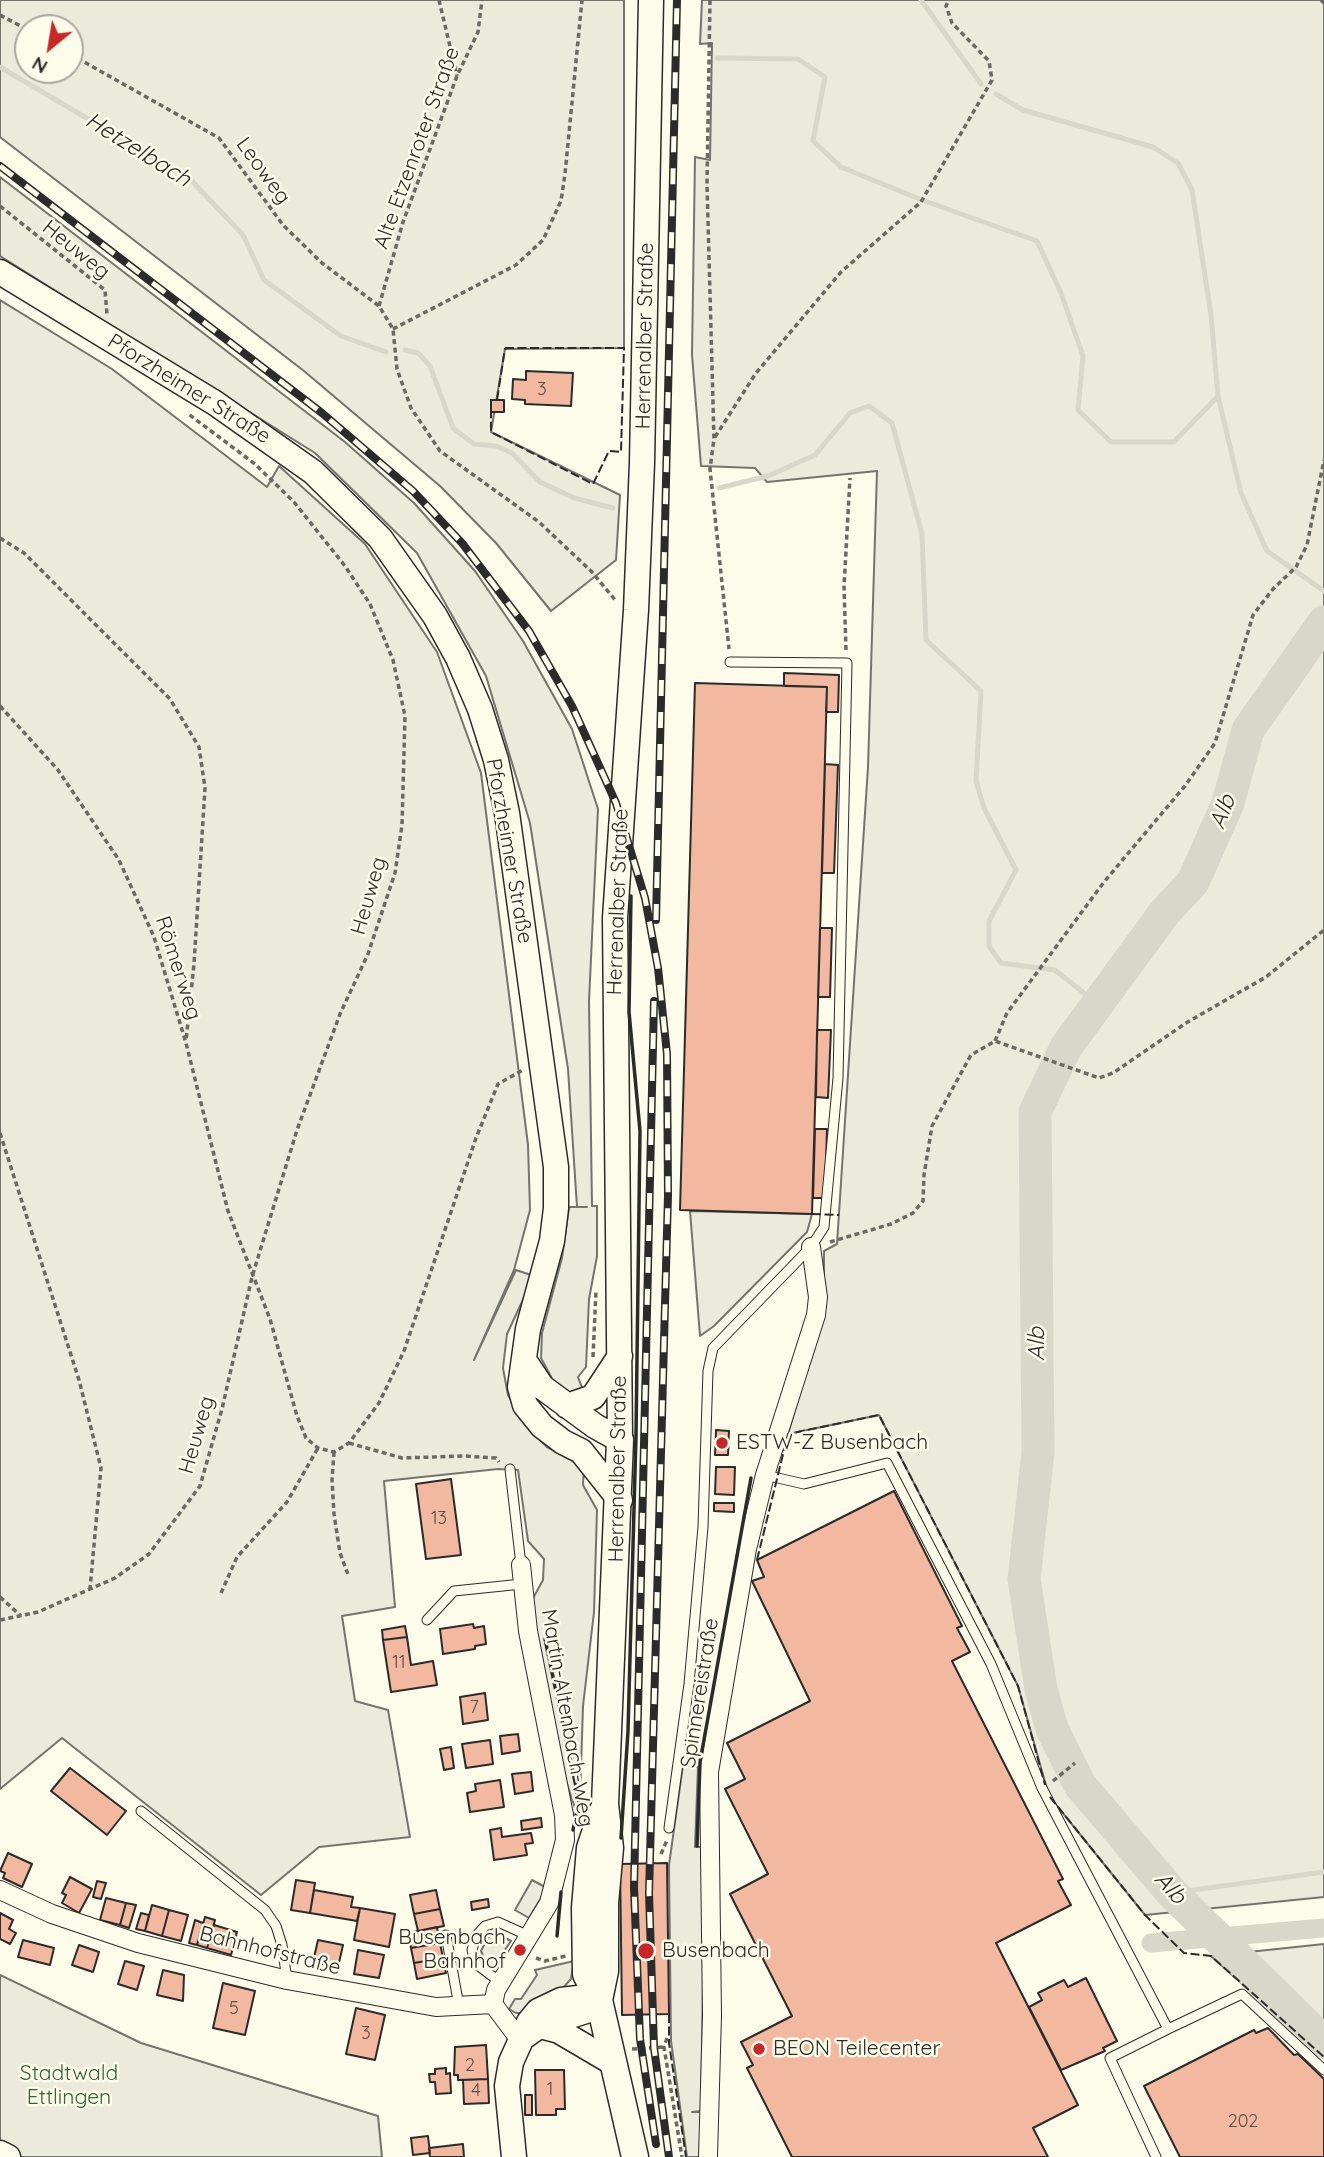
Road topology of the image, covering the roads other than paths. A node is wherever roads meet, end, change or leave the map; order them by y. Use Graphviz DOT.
graph roads {
  1 [pos="651,0"];
  2 [pos="0,272"];
  3 [pos="730,662"];
  4 [pos="811,1248"];
  5 [pos="620,1356"];
  6 [pos="524,1360"];
  7 [pos="567,1406"];
  8 [pos="620,1440"];
  9 [pos="581,1451"];
  10 [pos="510,1469"];
  11 [pos="765,1475"];
  12 [pos="620,1500"];
  13 [pos="521,1565"];
  14 [pos="522,1584"];
  15 [pos="427,1620"];
  16 [pos="141,1811"];
  17 [pos="669,1828"];
  18 [pos="0,1890"];
  19 [pos="446,1935"];
  20 [pos="525,1943"];
  21 [pos="287,1980"];
  22 [pos="500,1982"];
  23 [pos="599,2000"];
  24 [pos="493,2004"];
  25 [pos="459,2008"];
  26 [pos="1168,2029"];
  27 [pos="530,2033"];
  28 [pos="610,2061"];
  29 [pos="1324,2070"];
  30 [pos="0,2153"];
  31 [pos="8,2157"];
  32 [pos="514,2157"];
  33 [pos="635,2157"];
  34 [pos="708,2157"];
  35 [pos="1156,2157"];
  1 -- 5 [label="main road, Herrenalber Straße"];
  2 -- 6 [label="main road, Pforzheimer Straße"];
  3 -- 4 [label="lane"];
  4 -- 11 [label="street, Spinnereistraße"];
  4 -- 17 [label="lane"];
  5 -- 7 [label="main road"];
  5 -- 8 [label="main road, Herrenalber Straße"];
  6 -- 7 [label="main road"];
  6 -- 9 [label="main road, Pforzheimer Straße"];
  7 -- 8 [label="main road"];
  8 -- 9 [label="main road"];
  8 -- 12 [label="main road, Herrenalber Straße"];
  9 -- 12 [label="main road"];
  10 -- 13 [label="lane, Martin-Altenbach-Weg"];
  11 -- 26 [label="lane"];
  11 -- 34 [label="street, Spinnereistraße"];
  12 -- 23 [label="main road, Herrenalber Straße"];
  13 -- 14 [label="street, Martin-Altenbach-Weg"];
  14 -- 15 [label="lane, Martin-Altenbach-Weg"];
  14 -- 20 [label="street, Martin-Altenbach-Weg"];
  16 -- 21 [label="lane"];
  18 -- 21 [label="street, Bahnhofstraße"];
  19 -- 25 [label="lane"];
  20 -- 22 [label="street, Martin-Altenbach-Weg"];
  20 -- 22 [label="lane"];
  21 -- 25 [label="street, Bahnhofstraße"];
  22 -- 24 [label="street, Martin-Altenbach-Weg"];
  23 -- 27 [label="main road"];
  23 -- 28 [label="main road, Herrenalber Straße"];
  24 -- 25 [label="street, Bahnhofstraße"];
  24 -- 27 [label="street"];
  26 -- 29 [label="lane"];
  26 -- 35 [label="lane"];
  27 -- 28 [label="main road"];
  27 -- 32 [label="main road"];
  28 -- 33 [label="main road, Herrenalber Straße"];
  30 -- 31 [label="main road"];
}
